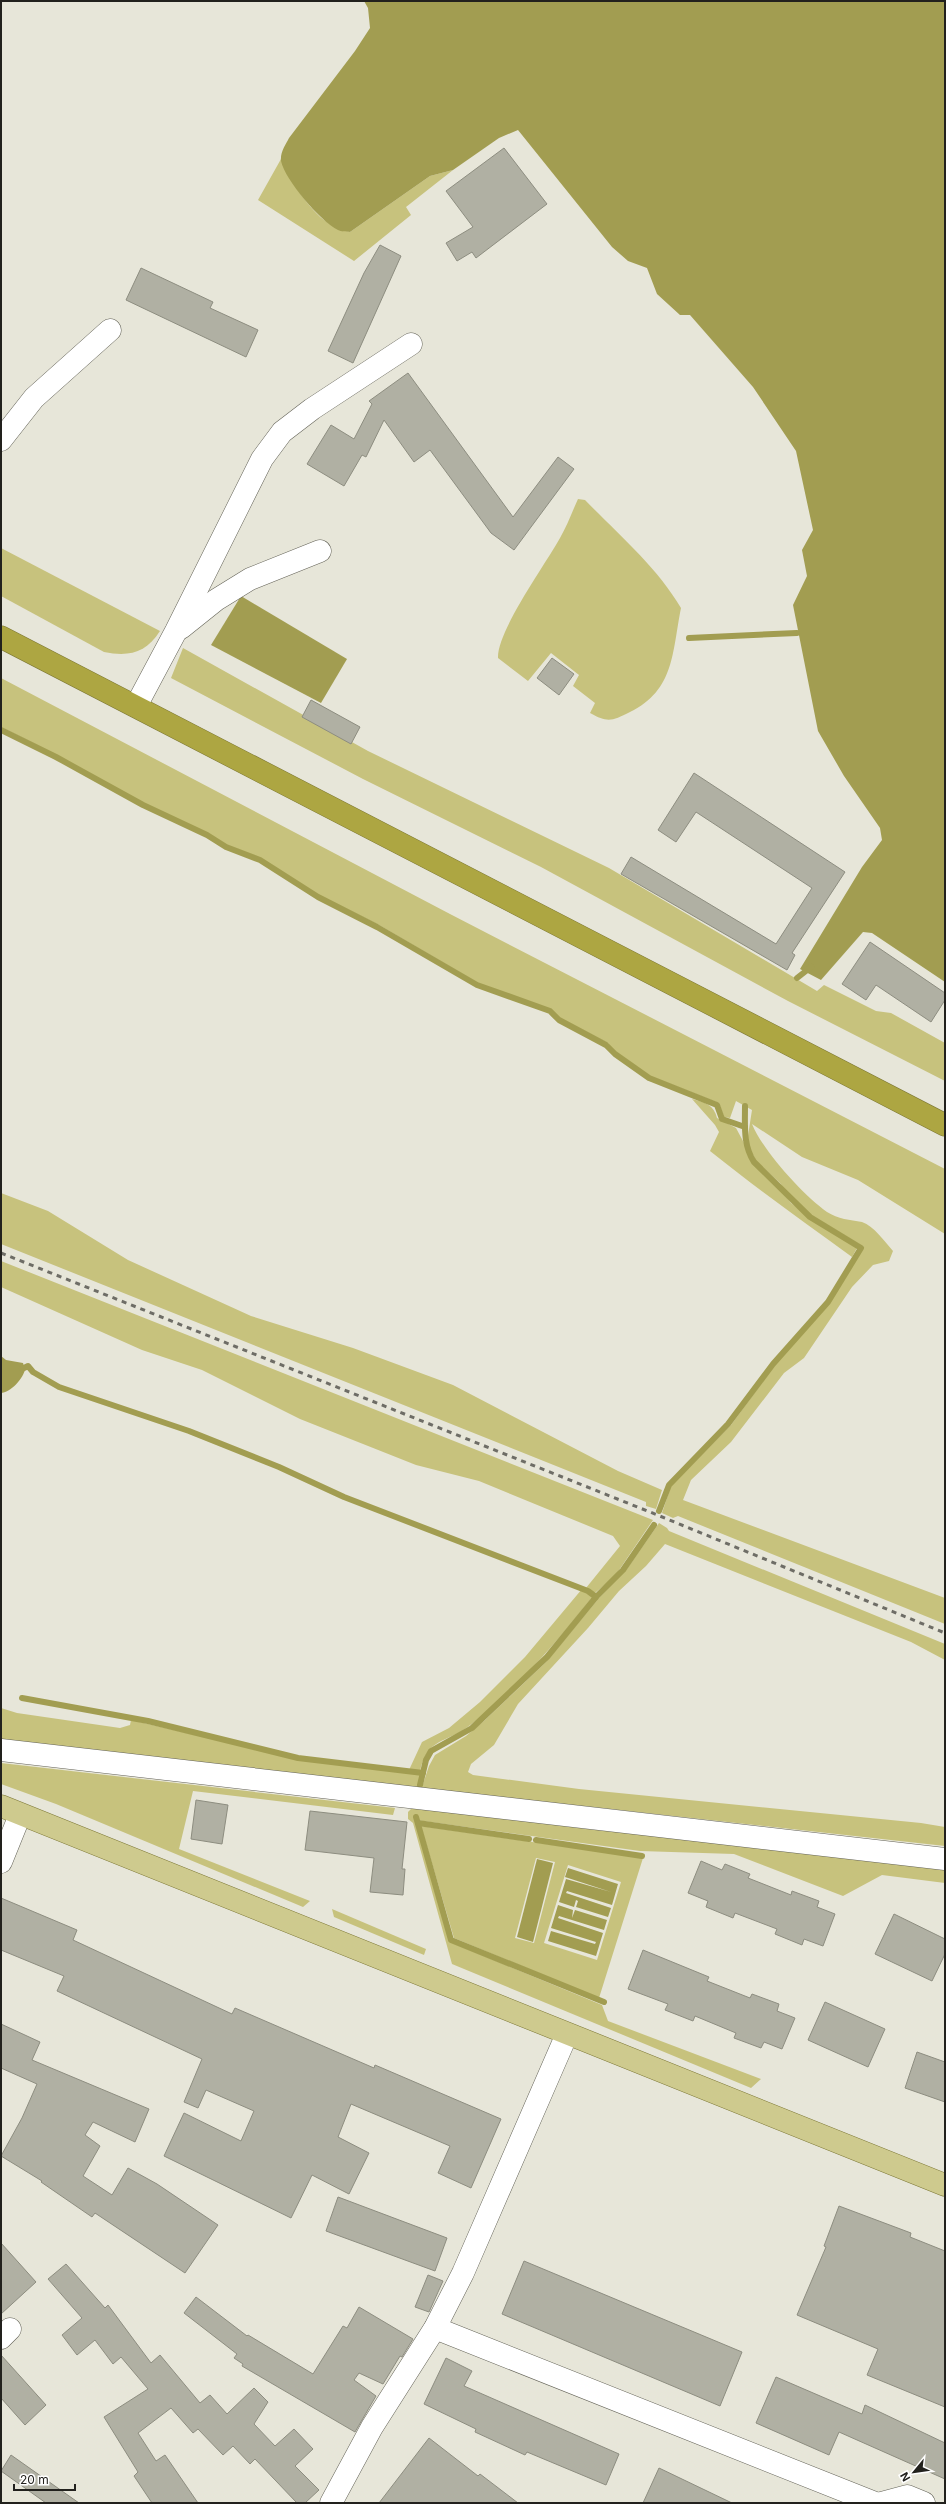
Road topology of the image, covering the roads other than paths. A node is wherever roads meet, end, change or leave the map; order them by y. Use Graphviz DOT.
graph roads {
  1 [pos="110,330"];
  2 [pos="411,344"];
  3 [pos="1,440"];
  4 [pos="320,551"];
  5 [pos="176,631"];
  6 [pos="1,637"];
  7 [pos="136,706"];
  8 [pos="945,1125"];
  9 [pos="1,1750"];
  10 [pos="10,1811"];
  11 [pos="945,1859"];
  12 [pos="1,1862"];
  13 [pos="567,2034"];
  14 [pos="945,2185"];
  15 [pos="435,2328"];
  16 [pos="884,2502"];
  17 [pos="331,2503"];
  18 [pos="924,2503"];
  1 -- 3 [label="street"];
  2 -- 5 [label="street"];
  4 -- 5 [label="street"];
  5 -- 7 [label="street"];
  6 -- 7 [label="highway"];
  7 -- 8 [label="highway"];
  9 -- 11 [label="street"];
  10 -- 12 [label="street"];
  10 -- 13 [label="main road"];
  13 -- 14 [label="main road"];
  13 -- 15 [label="street"];
  15 -- 16 [label="street"];
  15 -- 17 [label="street"];
  16 -- 18 [label="street"];
}
